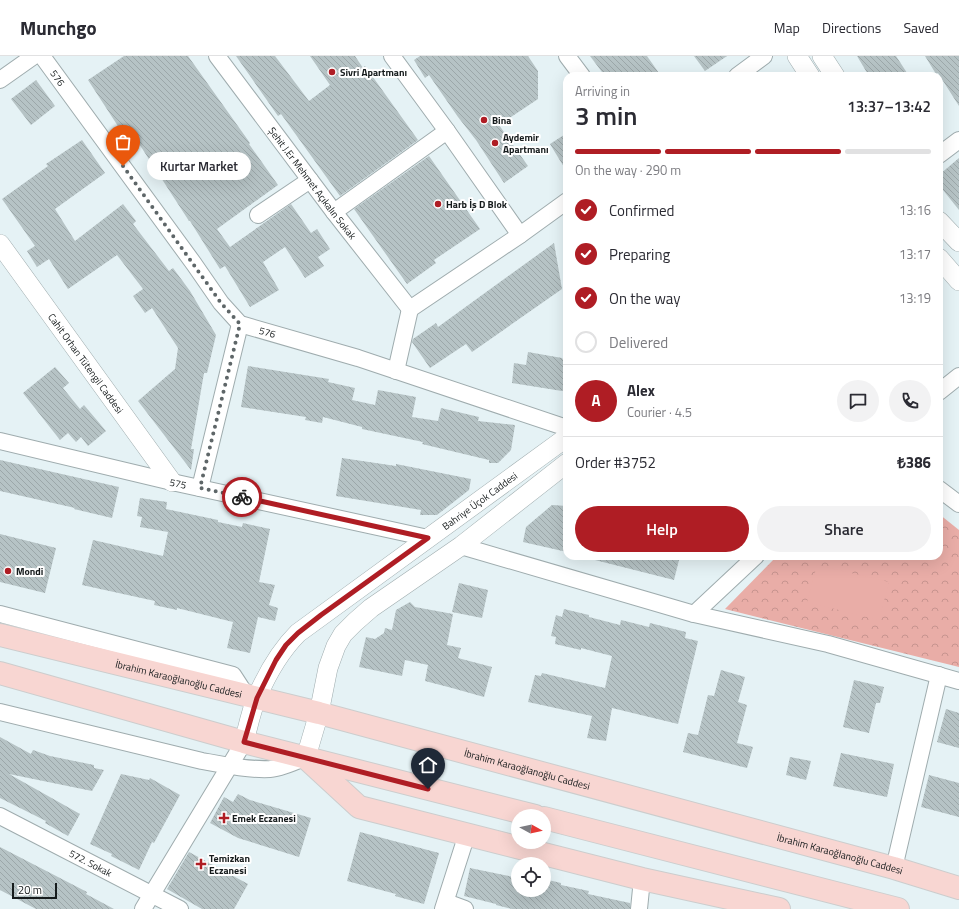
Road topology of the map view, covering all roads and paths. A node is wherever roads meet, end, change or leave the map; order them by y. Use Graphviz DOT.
graph roads {
  1 [pos="34,56"];
  2 [pos="42,56"];
  3 [pos="217,56"];
  4 [pos="392,56"];
  5 [pos="567,56"];
  6 [pos="764,56"];
  7 [pos="797,56"];
  8 [pos="822,56"];
  9 [pos="579,72"];
  10 [pos="742,72"];
  11 [pos="807,72"];
  12 [pos="832,72"];
  13 [pos="0,80"];
  14 [pos="447,131"];
  15 [pos="959,140"];
  16 [pos="943,152"];
  17 [pos="310,180"];
  18 [pos="563,204"];
  19 [pos="334,212"];
  20 [pos="258,215"];
  21 [pos="943,225"];
  22 [pos="520,235"];
  23 [pos="959,242"];
  24 [pos="0,244"];
  25 [pos="943,262"];
  26 [pos="959,280"];
  27 [pos="410,309"];
  28 [pos="240,324"];
  29 [pos="396,371"];
  30 [pos="959,376"];
  31 [pos="943,389"];
  32 [pos="563,427"];
  33 [pos="563,440"];
  34 [pos="0,442"];
  35 [pos="563,466"];
  36 [pos="172,482"];
  37 [pos="200,488"];
  38 [pos="943,492"];
  39 [pos="959,504"];
  40 [pos="428,538"];
  41 [pos="461,546"];
  42 [pos="752,560"];
  43 [pos="0,614"];
  44 [pos="694,614"];
  45 [pos="0,636"];
  46 [pos="0,673"];
  47 [pos="939,675"];
  48 [pos="959,681"];
  49 [pos="251,697"];
  50 [pos="0,712"];
  51 [pos="319,713"];
  52 [pos="244,742"];
  53 [pos="306,757"];
  54 [pos="229,766"];
  55 [pos="511,810"];
  56 [pos="0,816"];
  57 [pos="551,820"];
  58 [pos="467,834"];
  59 [pos="894,868"];
  60 [pos="642,879"];
  61 [pos="959,888"];
  62 [pos="152,893"];
  63 [pos="444,905"];
  64 [pos="143,909"];
  65 [pos="180,909"];
  66 [pos="465,909"];
  67 [pos="639,909"];
  68 [pos="779,909"];
  69 [pos="898,909"];
  1 -- 13 [label="street"];
  2 -- 28 [label="street, 576"];
  3 -- 17 [label="street, Şehit J.Er Mehmet Açıkalın Sokak"];
  4 -- 14 [label="street"];
  5 -- 9 [label="street"];
  6 -- 10 [label="street"];
  7 -- 11 [label="street"];
  8 -- 12 [label="street"];
  14 -- 19 [label="street"];
  14 -- 22 [label="street"];
  15 -- 16 [label="street"];
  17 -- 19 [label="street, Şehit J.Er Mehmet Açıkalın Sokak"];
  17 -- 20 [label="street"];
  18 -- 22 [label="street"];
  19 -- 27 [label="street, Şehit J.Er Mehmet Açıkalın Sokak"];
  21 -- 23 [label="street"];
  22 -- 27 [label="street"];
  24 -- 36 [label="street, Cahit Orhan Tütengil Caddesi"];
  25 -- 26 [label="street"];
  27 -- 29 [label="street"];
  28 -- 29 [label="street, 576"];
  28 -- 37 [label="street"];
  29 -- 32 [label="street, 576"];
  30 -- 31 [label="street"];
  33 -- 40 [label="street, Bahriye Üçok Caddesi"];
  34 -- 36 [label="street, 575"];
  35 -- 41 [label="street"];
  36 -- 37 [label="street, 575"];
  37 -- 40 [label="street, 575"];
  38 -- 39 [label="street"];
  40 -- 49 [label="street, Bahriye Üçok Caddesi"];
  41 -- 44 [label="street"];
  41 -- 51 [label="street"];
  42 -- 44 [label="street"];
  43 -- 49 [label="street"];
  44 -- 47 [label="street"];
  45 -- 49 [label="highway, İbrahim Karaoğlanoğlu Caddesi"];
  46 -- 52 [label="highway"];
  47 -- 48 [label="street"];
  47 -- 59 [label="street"];
  49 -- 51 [label="highway, İbrahim Karaoğlanoğlu Caddesi"];
  49 -- 52 [label="street, Bahriye Üçok Caddesi"];
  50 -- 54 [label="street"];
  51 -- 53 [label="street"];
  51 -- 59 [label="highway, İbrahim Karaoğlanoğlu Caddesi"];
  52 -- 53 [label="highway"];
  52 -- 54 [label="street"];
  53 -- 54 [label="street"];
  53 -- 55 [label="highway"];
  53 -- 58 [label="highway"];
  54 -- 62 [label="street"];
  56 -- 62 [label="street, 572. Sokak"];
  57 -- 69 [label="highway"];
  58 -- 60 [label="highway"];
  58 -- 63 [label="street"];
  59 -- 61 [label="highway, İbrahim Karaoğlanoğlu Caddesi"];
  60 -- 67 [label="street"];
  60 -- 68 [label="highway"];
  62 -- 64 [label="street"];
  62 -- 65 [label="street, 572. Sokak"];
  63 -- 66 [label="street"];
}
